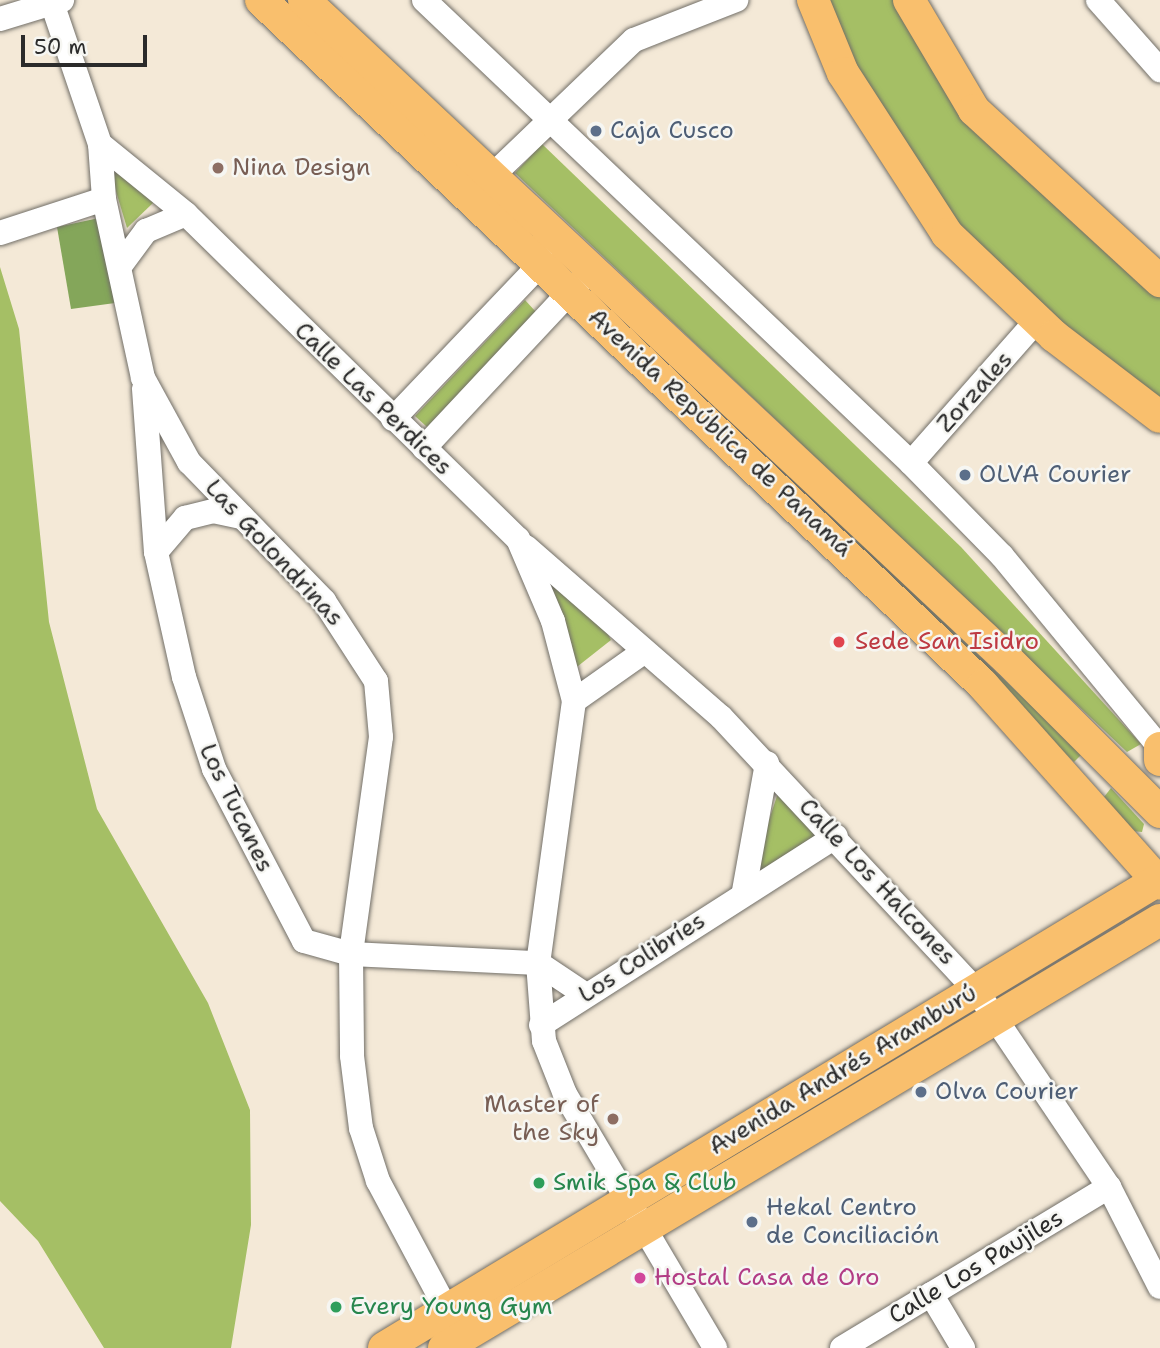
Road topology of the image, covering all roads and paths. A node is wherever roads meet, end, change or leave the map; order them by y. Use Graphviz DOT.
graph roads {
  1 [pos="261,0"];
  2 [pos="424,0"];
  3 [pos="736,0"];
  4 [pos="813,0"];
  5 [pos="909,0"];
  6 [pos="1098,0"];
  7 [pos="57,2"];
  8 [pos="315,5"];
  9 [pos="0,19"];
  10 [pos="1160,70"];
  11 [pos="549,117"];
  12 [pos="100,144"];
  13 [pos="493,175"];
  14 [pos="104,199"];
  15 [pos="186,214"];
  16 [pos="0,233"];
  17 [pos="563,240"];
  18 [pos="540,265"];
  19 [pos="120,266"];
  20 [pos="592,268"];
  21 [pos="1160,281"];
  22 [pos="570,292"];
  23 [pos="1037,320"];
  24 [pos="143,378"];
  25 [pos="1160,417"];
  26 [pos="393,419"];
  27 [pos="424,448"];
  28 [pos="911,463"];
  29 [pos="242,517"];
  30 [pos="518,539"];
  31 [pos="156,552"];
  32 [pos="642,653"];
  33 [pos="574,701"];
  34 [pos="1160,748"];
  35 [pos="1108,758"];
  36 [pos="1160,760"];
  37 [pos="767,763"];
  38 [pos="1077,783"];
  39 [pos="1160,812"];
  40 [pos="836,836"];
  41 [pos="1159,881"];
  42 [pos="744,891"];
  43 [pos="1160,920"];
  44 [pos="1074,929"];
  45 [pos="351,954"];
  46 [pos="1093,960"];
  47 [pos="538,962"];
  48 [pos="976,990"];
  49 [pos="586,995"];
  50 [pos="995,1017"];
  51 [pos="541,1025"];
  52 [pos="1109,1187"];
  53 [pos="635,1213"];
  54 [pos="1160,1287"];
  55 [pos="931,1294"];
  56 [pos="447,1310"];
  57 [pos="384,1348"];
  58 [pos="444,1348"];
  59 [pos="715,1348"];
  60 [pos="842,1348"];
  61 [pos="963,1348"];
  1 -- 18 [label="main road, Avenida República de Panamá"];
  2 -- 11 [label="street"];
  3 -- 11 [label="street"];
  4 -- 23 [label="main road"];
  5 -- 21 [label="main road"];
  6 -- 10 [label="street"];
  7 -- 9 [label="street"];
  7 -- 12 [label="street, Las Golondrinas"];
  8 -- 13 [label="main road, Avenida República de Panamá"];
  11 -- 13 [label="street"];
  11 -- 28 [label="street"];
  12 -- 14 [label="street, Las Golondrinas"];
  12 -- 15 [label="street, Calle Las Perdices"];
  13 -- 17 [label="main road, Avenida República de Panamá"];
  14 -- 16 [label="street"];
  14 -- 19 [label="street, Las Golondrinas"];
  15 -- 19 [label="street"];
  15 -- 26 [label="street, Calle Las Perdices"];
  17 -- 18 [label="street"];
  17 -- 20 [label="main road, Avenida República de Panamá"];
  18 -- 22 [label="main road, Avenida República de Panamá"];
  18 -- 26 [label="street"];
  19 -- 24 [label="street, Las Golondrinas"];
  20 -- 22 [label="street"];
  20 -- 35 [label="main road, Avenida República de Panamá"];
  22 -- 27 [label="street"];
  22 -- 38 [label="main road, Avenida República de Panamá"];
  23 -- 25 [label="main road"];
  23 -- 28 [label="street, Zorzales"];
  24 -- 29 [label="street, Las Golondrinas"];
  24 -- 31 [label="street, Los Tucanes"];
  26 -- 27 [label="street, Calle Las Perdices"];
  27 -- 30 [label="street, Calle Las Perdices"];
  28 -- 34 [label="street"];
  29 -- 31 [label="street"];
  29 -- 45 [label="street, Las Golondrinas"];
  30 -- 32 [label="street, Calle Los Halcones"];
  30 -- 33 [label="street, Calle Las Perdices"];
  31 -- 45 [label="street, Los Tucanes"];
  32 -- 33 [label="street"];
  32 -- 37 [label="street, Calle Los Halcones"];
  33 -- 47 [label="street, Calle Las Perdices"];
  34 -- 36 [label="main road"];
  35 -- 38 [label="main road"];
  35 -- 39 [label="main road, Avenida República de Panamá"];
  37 -- 40 [label="street, Calle Los Halcones"];
  37 -- 42 [label="street"];
  38 -- 41 [label="main road, Avenida República de Panamá"];
  40 -- 42 [label="street, Los Colibríes"];
  40 -- 48 [label="street, Calle Los Halcones"];
  41 -- 44 [label="main road, Avenida Andrés Aramburú"];
  42 -- 49 [label="street, Los Colibríes"];
  43 -- 46 [label="main road, Avenida Andrés Aramburú"];
  44 -- 46 [label="main road"];
  44 -- 48 [label="main road, Avenida Andrés Aramburú"];
  45 -- 47 [label="street, Los Tucanes"];
  45 -- 56 [label="street, Las Golondrinas"];
  46 -- 50 [label="main road, Avenida Andrés Aramburú"];
  47 -- 49 [label="street"];
  47 -- 51 [label="street, Calle Las Perdices"];
  48 -- 50 [label="street, Calle Los Halcones"];
  48 -- 53 [label="main road, Avenida Andrés Aramburú"];
  49 -- 51 [label="street, Los Colibríes"];
  50 -- 52 [label="street, Calle Los Halcones"];
  50 -- 53 [label="main road, Avenida Andrés Aramburú"];
  51 -- 53 [label="street, Calle Las Perdices"];
  52 -- 54 [label="street, Calle Los Halcones"];
  52 -- 55 [label="street, Calle Los Paujiles"];
  53 -- 56 [label="main road, Avenida Andrés Aramburú"];
  53 -- 58 [label="main road, Avenida Andrés Aramburú"];
  53 -- 59 [label="street, Calle Las Perdices"];
  55 -- 60 [label="street, Calle Los Paujiles"];
  55 -- 61 [label="street"];
  56 -- 57 [label="main road, Avenida Andrés Aramburú"];
}
